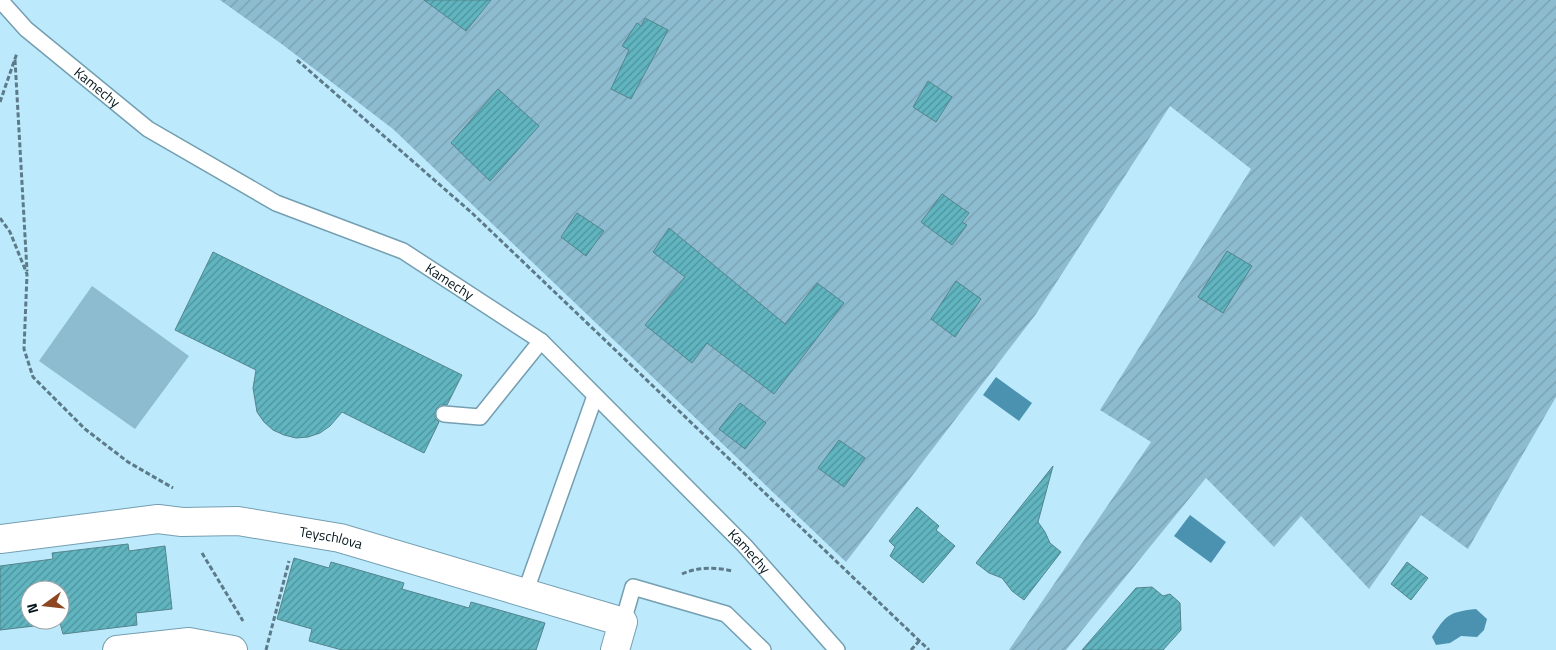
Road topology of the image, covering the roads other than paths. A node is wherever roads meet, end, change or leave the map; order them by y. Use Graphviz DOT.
graph roads {
  1 [pos="0,0"];
  2 [pos="541,341"];
  3 [pos="596,396"];
  4 [pos="444,414"];
  5 [pos="0,539"];
  6 [pos="525,593"];
  7 [pos="623,622"];
  8 [pos="117,650"];
  9 [pos="233,650"];
  10 [pos="615,650"];
  11 [pos="763,650"];
  12 [pos="837,650"];
  1 -- 2 [label="lane, Kamechy"];
  2 -- 3 [label="lane, Kamechy"];
  2 -- 4 [label="lane"];
  3 -- 6 [label="lane"];
  3 -- 12 [label="lane, Kamechy"];
  5 -- 6 [label="street, Teyschlova"];
  6 -- 7 [label="street, Teyschlova"];
  7 -- 10 [label="street"];
  7 -- 11 [label="lane"];
  8 -- 9 [label="street"];
}
